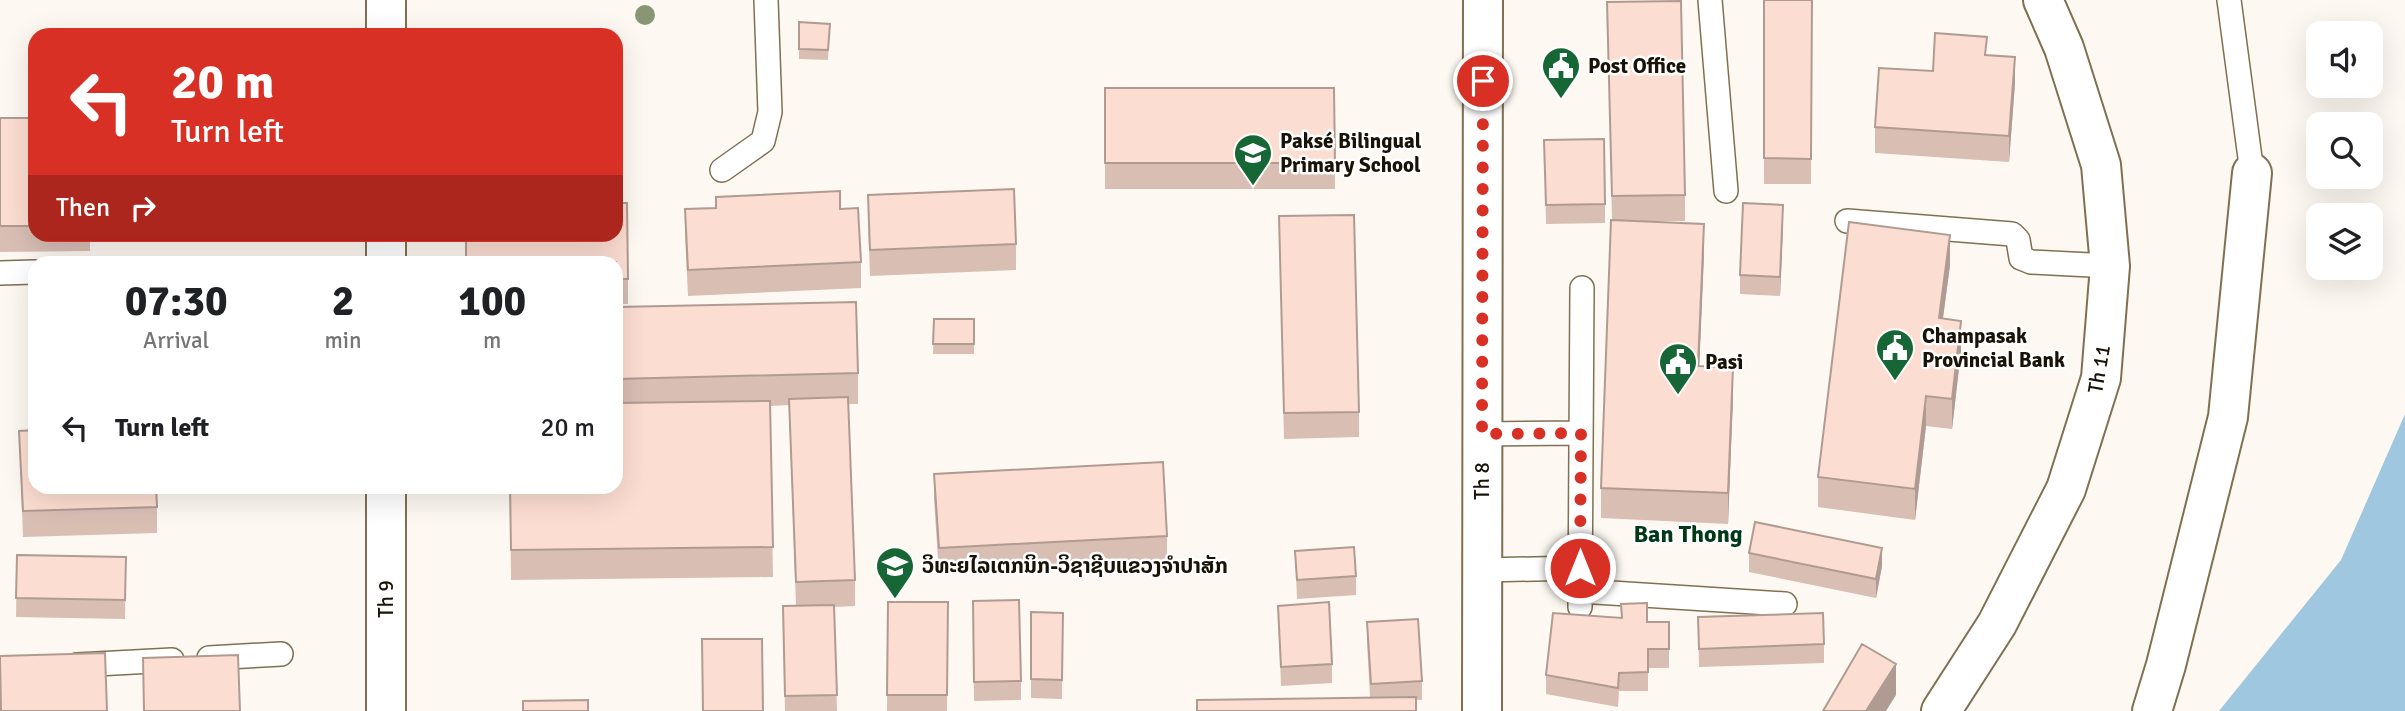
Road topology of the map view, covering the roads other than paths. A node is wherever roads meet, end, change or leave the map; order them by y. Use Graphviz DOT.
graph roads {
  1 [pos="386,0"];
  2 [pos="766,0"];
  3 [pos="1483,0"];
  4 [pos="1710,0"];
  5 [pos="2043,0"];
  6 [pos="2229,0"];
  7 [pos="386,28"];
  8 [pos="722,170"];
  9 [pos="2252,173"];
  10 [pos="1726,191"];
  11 [pos="1847,221"];
  12 [pos="2110,266"];
  13 [pos="28,272"];
  14 [pos="0,273"];
  15 [pos="1582,288"];
  16 [pos="1581,433"];
  17 [pos="1482,434"];
  18 [pos="386,494"];
  19 [pos="1580,568"];
  20 [pos="1482,570"];
  21 [pos="1785,604"];
  22 [pos="281,654"];
  23 [pos="53,666"];
  24 [pos="386,711"];
  25 [pos="1482,711"];
  26 [pos="1941,711"];
  27 [pos="2152,711"];
  1 -- 7 [label="street"];
  2 -- 8 [label="lane"];
  3 -- 17 [label="street, Th 8"];
  4 -- 10 [label="lane"];
  5 -- 12 [label="street, Th 11"];
  6 -- 9 [label="lane"];
  9 -- 27 [label="street"];
  11 -- 12 [label="lane"];
  12 -- 26 [label="street, Th 11"];
  13 -- 14 [label="lane"];
  15 -- 16 [label="lane"];
  16 -- 17 [label="lane"];
  16 -- 19 [label="lane"];
  17 -- 20 [label="street, Th 8"];
  18 -- 24 [label="street, Th 9"];
  19 -- 20 [label="lane"];
  19 -- 21 [label="lane"];
  20 -- 25 [label="street, Th 8"];
  22 -- 23 [label="lane"];
}
